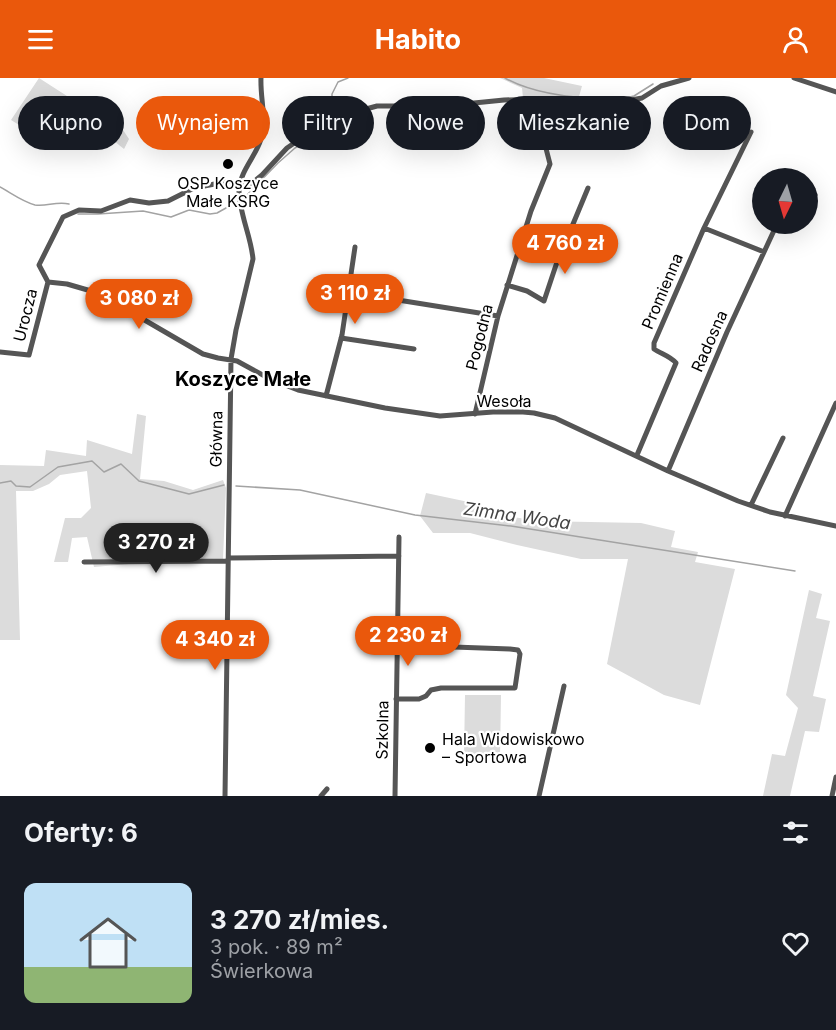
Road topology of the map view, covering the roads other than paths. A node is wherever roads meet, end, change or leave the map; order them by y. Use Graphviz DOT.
graph roads {
  1 [pos="261,78"];
  2 [pos="689,78"];
  3 [pos="794,78"];
  4 [pos="836,92"];
  5 [pos="645,96"];
  6 [pos="497,101"];
  7 [pos="546,150"];
  8 [pos="742,150"];
  9 [pos="240,186"];
  10 [pos="588,188"];
  11 [pos="704,228"];
  12 [pos="772,234"];
  13 [pos="355,247"];
  14 [pos="764,252"];
  15 [pos="48,282"];
  16 [pos="507,285"];
  17 [pos="348,292"];
  18 [pos="498,316"];
  19 [pos="341,338"];
  20 [pos="414,349"];
  21 [pos="0,352"];
  22 [pos="231,359"];
  23 [pos="327,396"];
  24 [pos="836,403"];
  25 [pos="475,414"];
  26 [pos="783,438"];
  27 [pos="637,455"];
  28 [pos="668,471"];
  29 [pos="751,505"];
  30 [pos="785,516"];
  31 [pos="836,526"];
  32 [pos="399,537"];
  33 [pos="399,556"];
  34 [pos="228,560"];
  35 [pos="84,562"];
  36 [pos="397,645"];
  37 [pos="564,686"];
  38 [pos="396,699"];
  39 [pos="836,777"];
  40 [pos="327,789"];
  41 [pos="225,796"];
  42 [pos="321,796"];
  43 [pos="395,796"];
  44 [pos="539,796"];
  45 [pos="832,796"];
  1 -- 9 [label="street"];
  2 -- 5 [label="street"];
  3 -- 4 [label="street"];
  6 -- 9 [label="street"];
  7 -- 16 [label="street, Pogodna"];
  8 -- 11 [label="street, Promienna"];
  9 -- 15 [label="street"];
  9 -- 22 [label="street, Główna"];
  10 -- 16 [label="street"];
  11 -- 14 [label="street"];
  11 -- 27 [label="street, Promienna"];
  12 -- 14 [label="street, Radosna"];
  13 -- 17 [label="street"];
  14 -- 28 [label="street, Radosna"];
  15 -- 21 [label="street, Urocza"];
  15 -- 22 [label="street, Wesoła"];
  16 -- 18 [label="street, Pogodna"];
  17 -- 18 [label="street"];
  17 -- 19 [label="street"];
  18 -- 25 [label="street, Pogodna"];
  19 -- 20 [label="street"];
  19 -- 23 [label="street"];
  22 -- 23 [label="street, Wesoła"];
  22 -- 34 [label="street, Główna"];
  23 -- 25 [label="street, Wesoła"];
  24 -- 30 [label="street"];
  25 -- 27 [label="street, Wesoła"];
  26 -- 29 [label="street"];
  27 -- 28 [label="street, Wesoła"];
  28 -- 29 [label="street, Wesoła"];
  29 -- 30 [label="street, Wesoła"];
  30 -- 31 [label="street, Wesoła"];
  32 -- 33 [label="street, Szkolna"];
  33 -- 34 [label="street"];
  33 -- 36 [label="street, Szkolna"];
  34 -- 35 [label="street"];
  34 -- 41 [label="street, Główna"];
  36 -- 38 [label="street, Szkolna"];
  36 -- 38 [label="street"];
  37 -- 44 [label="street"];
  38 -- 43 [label="street, Szkolna"];
  39 -- 45 [label="street"];
  40 -- 42 [label="street"];
}
